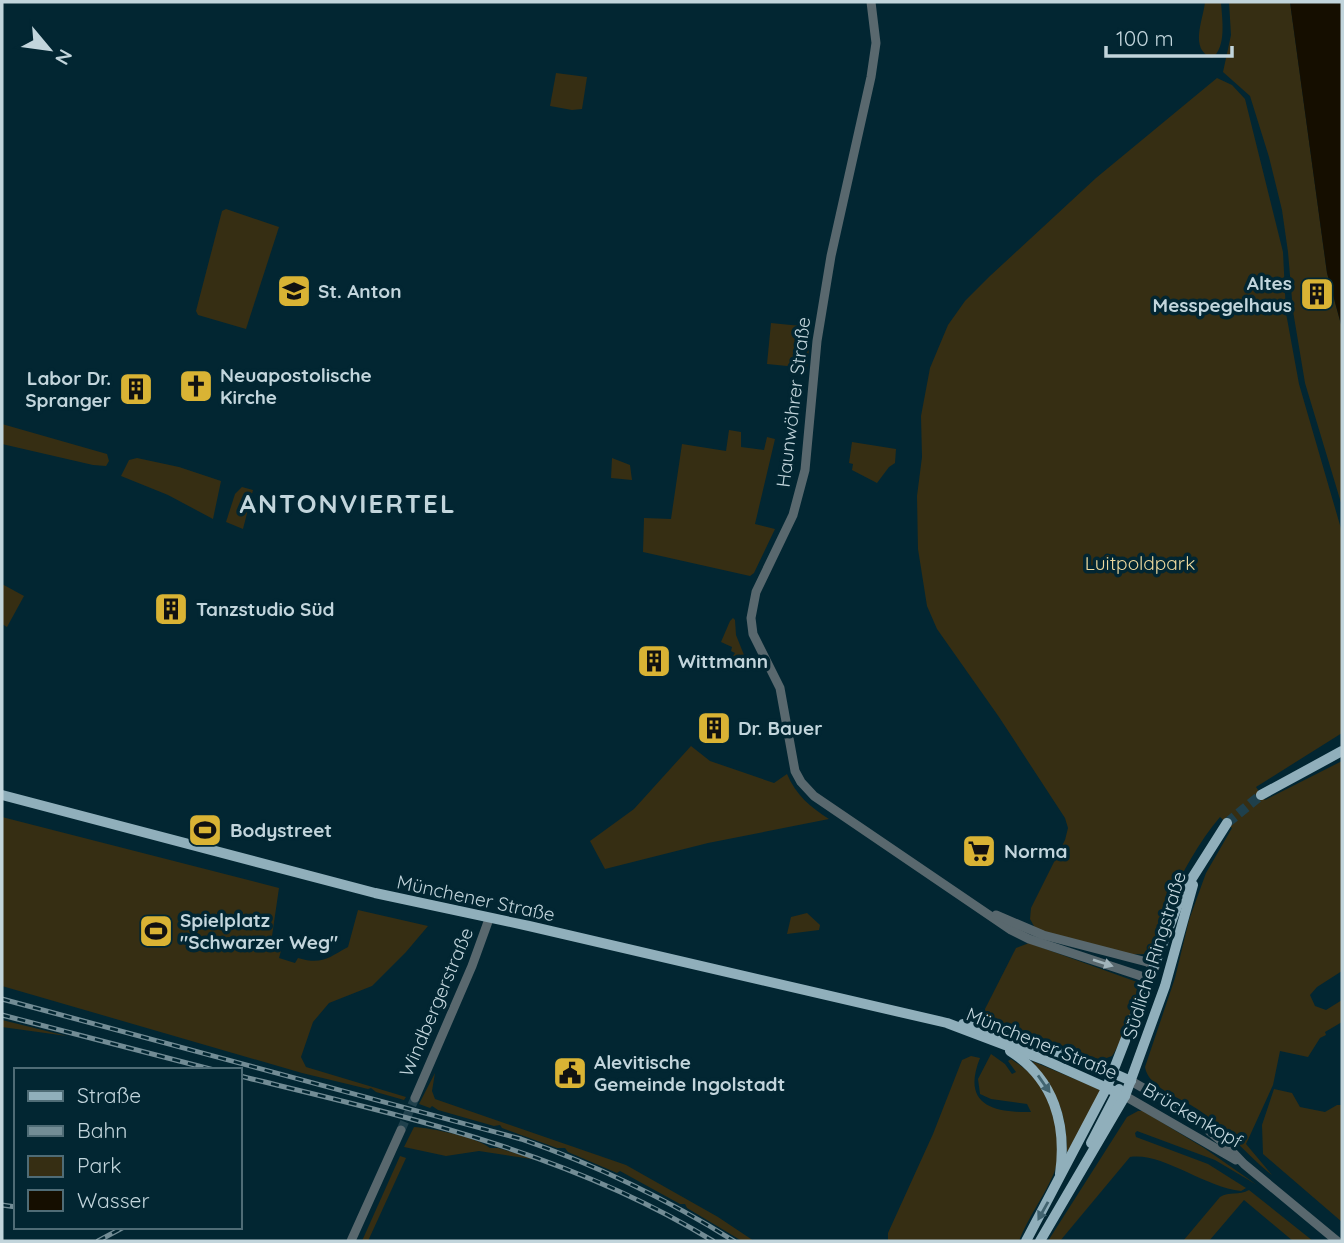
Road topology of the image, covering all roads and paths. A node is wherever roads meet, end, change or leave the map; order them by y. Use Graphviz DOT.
graph roads {
  1 [pos="872,2"];
  2 [pos="1342,751"];
  3 [pos="2,794"];
  4 [pos="1261,795"];
  5 [pos="1227,823"];
  6 [pos="1201,863"];
  7 [pos="981,908"];
  8 [pos="489,919"];
  9 [pos="1155,974"];
  10 [pos="947,1023"];
  11 [pos="992,1040"];
  12 [pos="1115,1072"];
  13 [pos="1131,1081"];
  14 [pos="1117,1092"];
  15 [pos="415,1098"];
  16 [pos="401,1130"];
  17 [pos="1244,1164"];
  18 [pos="1060,1180"];
  19 [pos="351,1241"];
  20 [pos="1026,1241"];
  21 [pos="1041,1241"];
  22 [pos="1337,1241"];
  1 -- 7 [label="street, Haunwöhrer Straße"];
  2 -- 4 [label="main road"];
  3 -- 8 [label="main road, Münchener Straße"];
  5 -- 6 [label="main road, Südliche Ringstraße"];
  6 -- 9 [label="main road, Südliche Ringstraße"];
  6 -- 9 [label="main road, Südliche Ringstraße"];
  7 -- 9 [label="street, Haunwöhrer Straße"];
  7 -- 9 [label="street, Haunwöhrer Straße, one-way"];
  8 -- 10 [label="main road, Münchener Straße"];
  8 -- 15 [label="street, Windbergerstraße"];
  9 -- 12 [label="main road, Südliche Ringstraße"];
  9 -- 13 [label="main road, Südliche Ringstraße"];
  10 -- 11 [label="main road, Münchener Straße"];
  10 -- 12 [label="main road, Münchener Straße"];
  11 -- 14 [label="main road, Münchener Straße"];
  11 -- 18 [label="main road, one-way"];
  12 -- 13 [label="main road, Münchener Straße"];
  12 -- 14 [label="main road"];
  13 -- 14 [label="main road, Südliche Ringstraße"];
  13 -- 17 [label="street, Brückenkopf"];
  14 -- 17 [label="street, Brückenkopf"];
  14 -- 18 [label="main road, Südliche Ringstraße"];
  14 -- 21 [label="main road, Südliche Ringstraße"];
  16 -- 19 [label="street"];
  17 -- 22 [label="street, Brückenkopf"];
  18 -- 20 [label="main road, Südliche Ringstraße, one-way"];
}
